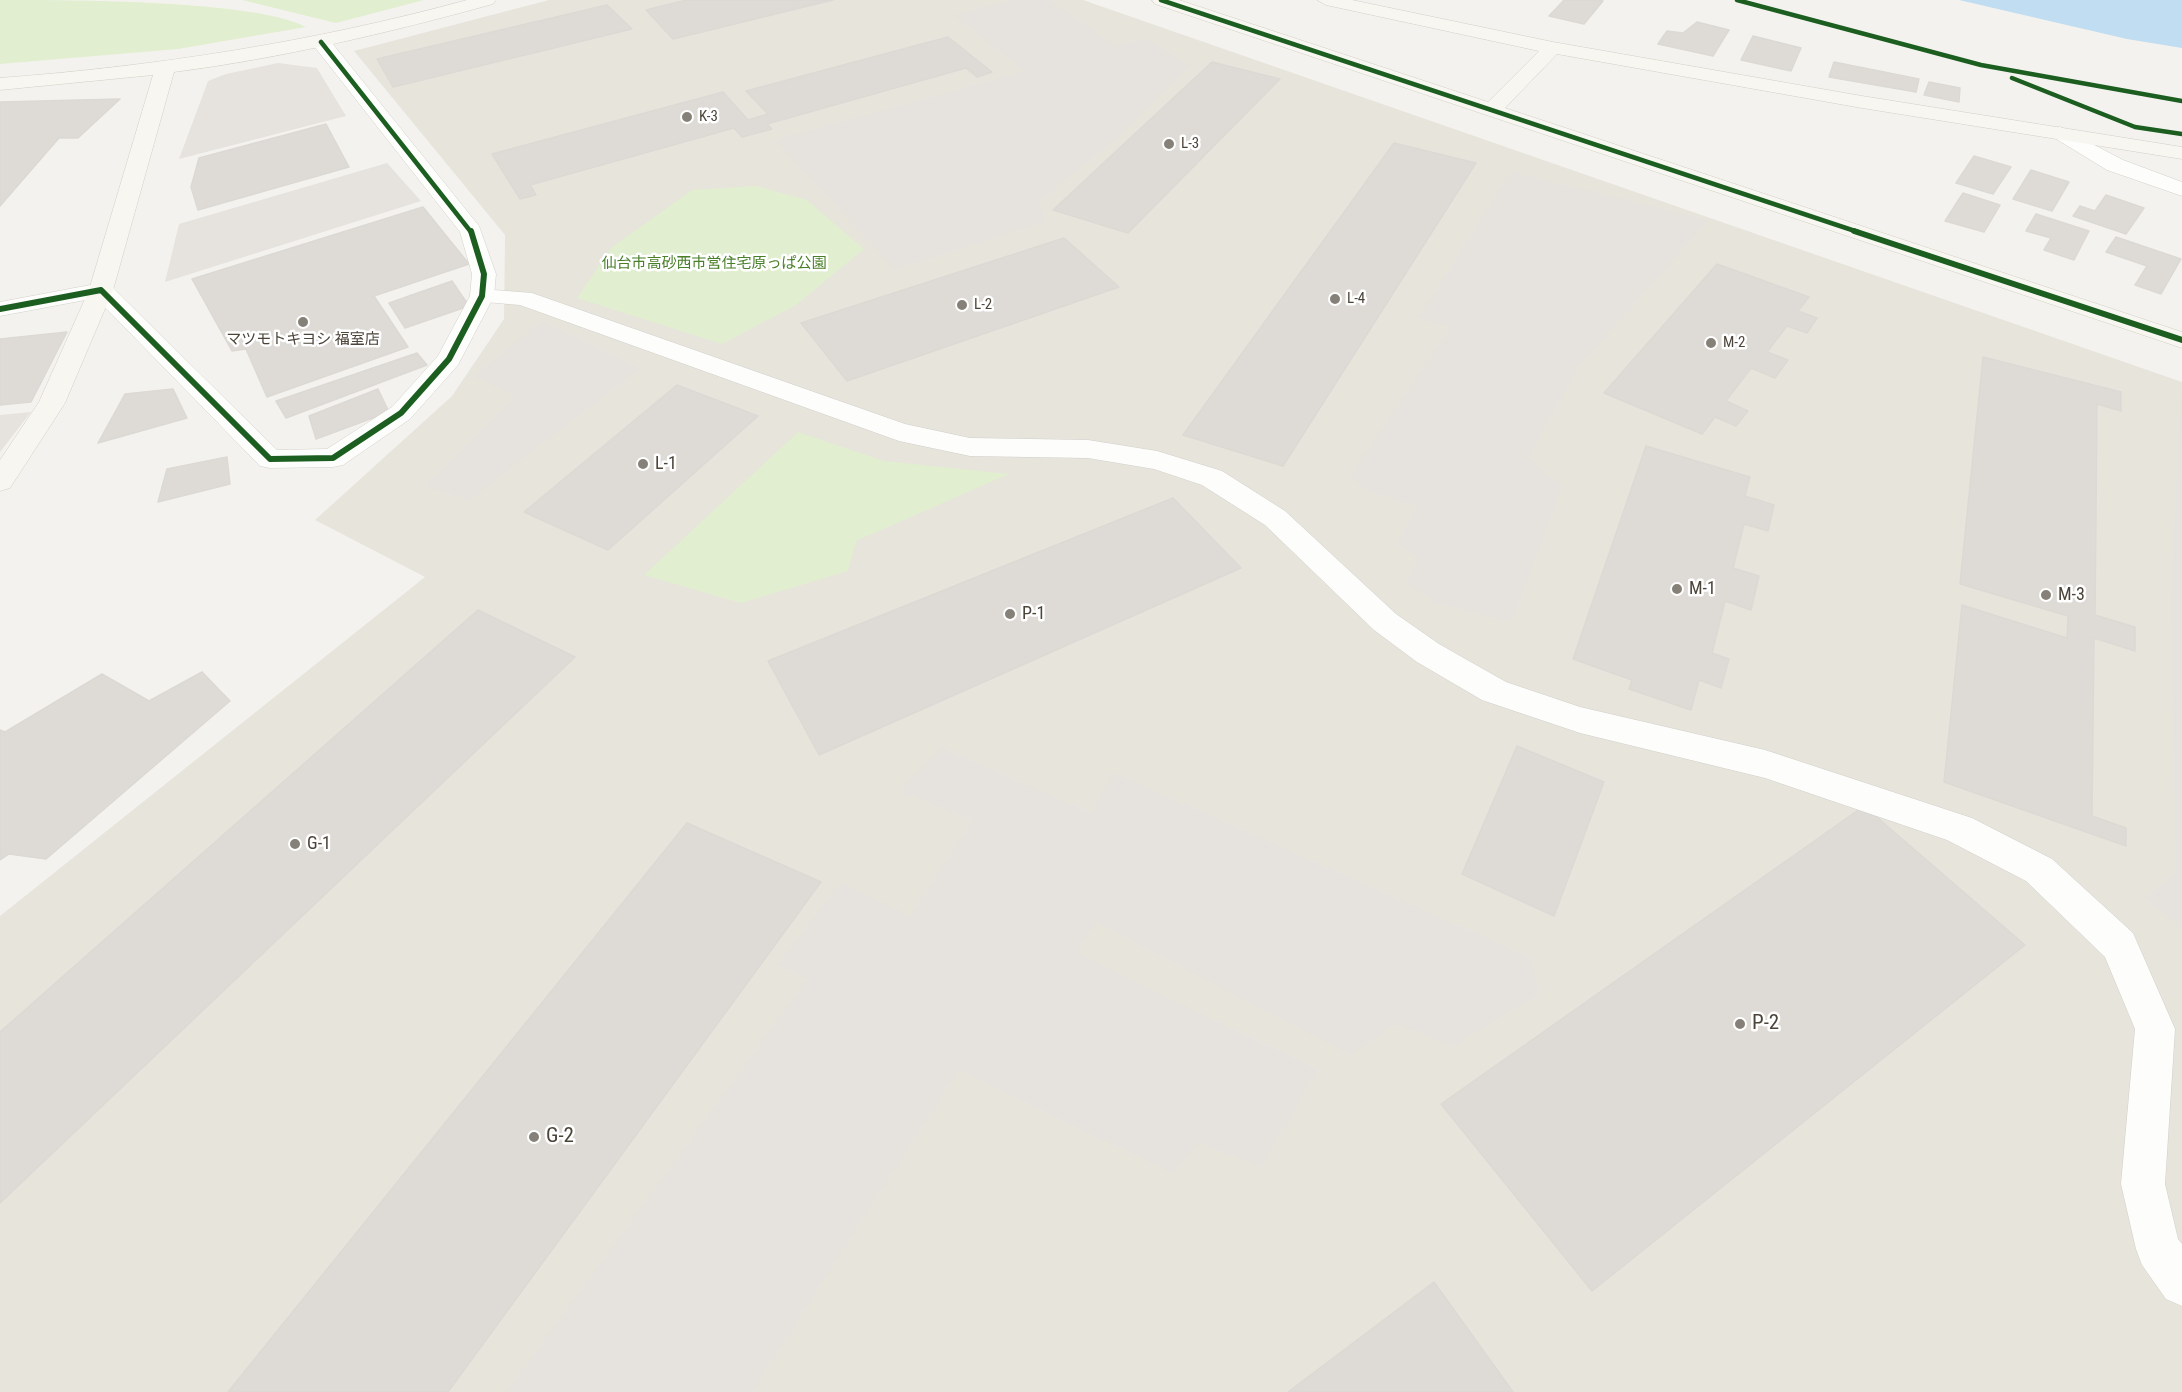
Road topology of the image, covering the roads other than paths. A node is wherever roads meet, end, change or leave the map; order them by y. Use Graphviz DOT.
graph roads {
  1 [pos="487,0"];
  2 [pos="1161,0"];
  3 [pos="1326,0"];
  4 [pos="321,42"];
  5 [pos="1553,48"];
  6 [pos="165,69"];
  7 [pos="0,84"];
  8 [pos="1490,111"];
  9 [pos="2060,133"];
  10 [pos="2182,153"];
  11 [pos="2182,189"];
  12 [pos="101,290"];
  13 [pos="482,296"];
  14 [pos="0,309"];
  15 [pos="2182,340"];
  16 [pos="0,482"];
  17 [pos="2182,1283"];
  1 -- 4 [label="street"];
  2 -- 8 [label="street"];
  3 -- 5 [label="street"];
  4 -- 6 [label="street"];
  4 -- 13 [label="street"];
  5 -- 8 [label="street"];
  5 -- 9 [label="street"];
  6 -- 7 [label="street"];
  6 -- 12 [label="street"];
  8 -- 15 [label="street"];
  9 -- 10 [label="street"];
  9 -- 11 [label="street"];
  12 -- 13 [label="street"];
  12 -- 14 [label="street"];
  12 -- 16 [label="street"];
  13 -- 17 [label="street"];
}
